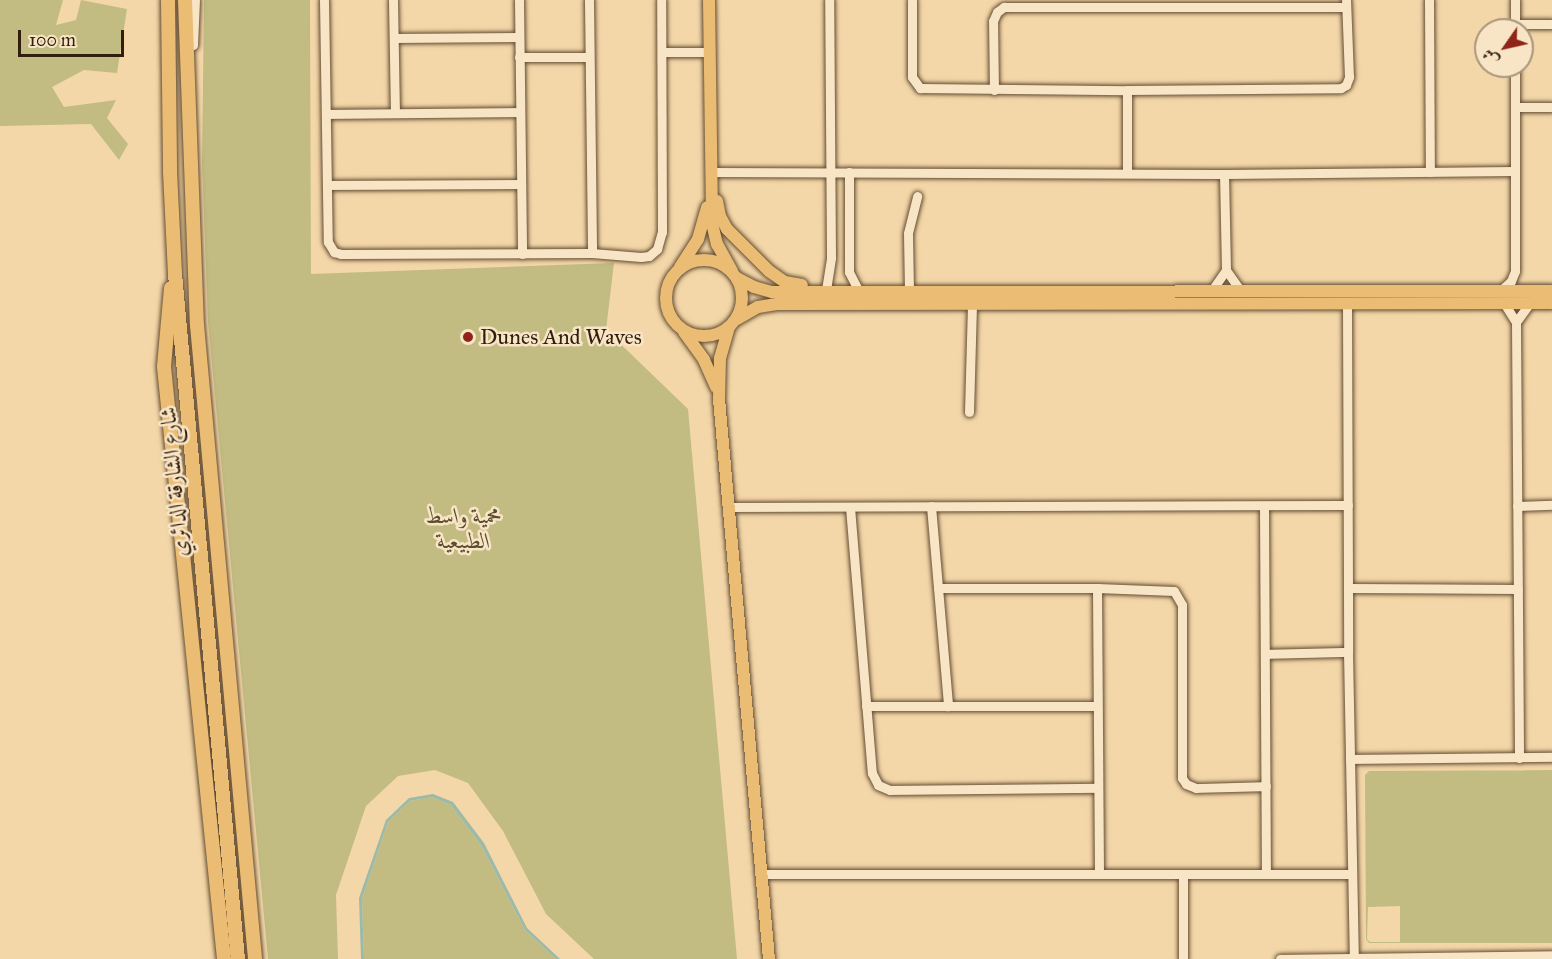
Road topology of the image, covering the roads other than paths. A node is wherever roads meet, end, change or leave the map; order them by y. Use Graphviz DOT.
graph roads {
  1 [pos="168,0"];
  2 [pos="185,0"];
  3 [pos="195,0"];
  4 [pos="324,0"];
  5 [pos="393,0"];
  6 [pos="519,0"];
  7 [pos="589,0"];
  8 [pos="661,0"];
  9 [pos="709,0"];
  10 [pos="829,0"];
  11 [pos="912,0"];
  12 [pos="1429,0"];
  13 [pos="1515,0"];
  14 [pos="1264,3"];
  15 [pos="1346,4"];
  16 [pos="1515,18"];
  17 [pos="1552,24"];
  18 [pos="1534,25"];
  19 [pos="519,37"];
  20 [pos="394,38"];
  21 [pos="662,52"];
  22 [pos="709,52"];
  23 [pos="519,57"];
  24 [pos="589,57"];
  25 [pos="1515,78"];
  26 [pos="994,90"];
  27 [pos="1127,90"];
  28 [pos="188,95"];
  29 [pos="1515,107"];
  30 [pos="1552,107"];
  31 [pos="520,112"];
  32 [pos="395,113"];
  33 [pos="326,114"];
  34 [pos="830,171"];
  35 [pos="1515,171"];
  36 [pos="711,172"];
  37 [pos="849,172"];
  38 [pos="1430,172"];
  39 [pos="1127,173"];
  40 [pos="1224,174"];
  41 [pos="521,184"];
  42 [pos="327,185"];
  43 [pos="830,188"];
  44 [pos="849,188"];
  45 [pos="711,192"];
  46 [pos="917,196"];
  47 [pos="592,253"];
  48 [pos="522,254"];
  49 [pos="679,269"];
  50 [pos="1226,270"];
  51 [pos="1515,271"];
  52 [pos="175,274"];
  53 [pos="734,275"];
  54 [pos="823,290"];
  55 [pos="858,290"];
  56 [pos="1212,290"];
  57 [pos="1240,290"];
  58 [pos="909,291"];
  59 [pos="956,291"];
  60 [pos="1552,291"];
  61 [pos="1502,297"];
  62 [pos="1530,297"];
  63 [pos="1552,303"];
  64 [pos="916,304"];
  65 [pos="972,304"];
  66 [pos="1347,304"];
  67 [pos="1516,322"];
  68 [pos="733,323"];
  69 [pos="682,329"];
  70 [pos="719,399"];
  71 [pos="969,412"];
  72 [pos="1348,505"];
  73 [pos="1552,505"];
  74 [pos="932,506"];
  75 [pos="1264,506"];
  76 [pos="1517,506"];
  77 [pos="729,507"];
  78 [pos="850,507"];
  79 [pos="938,588"];
  80 [pos="1097,588"];
  81 [pos="1348,588"];
  82 [pos="1518,589"];
  83 [pos="1348,652"];
  84 [pos="1265,654"];
  85 [pos="866,706"];
  86 [pos="948,706"];
  87 [pos="1097,706"];
  88 [pos="1552,757"];
  89 [pos="1519,758"];
  90 [pos="1350,759"];
  91 [pos="1266,786"];
  92 [pos="1097,788"];
  93 [pos="761,874"];
  94 [pos="1099,874"];
  95 [pos="1183,874"];
  96 [pos="1266,874"];
  97 [pos="1352,874"];
  98 [pos="1552,955"];
  99 [pos="1354,956"];
  100 [pos="1519,957"];
  101 [pos="224,959"];
  102 [pos="238,959"];
  103 [pos="255,959"];
  104 [pos="769,959"];
  105 [pos="1184,959"];
  106 [pos="1280,959"];
  1 -- 52 [label="highway, شارع الشارقة الدائري"];
  2 -- 28 [label="highway, شارع الشارقة الدائري"];
  3 -- 28 [label="street"];
  4 -- 33 [label="street"];
  5 -- 20 [label="street"];
  6 -- 19 [label="street"];
  7 -- 24 [label="street"];
  8 -- 21 [label="street"];
  9 -- 22 [label="main road"];
  10 -- 34 [label="street"];
  11 -- 26 [label="street"];
  12 -- 38 [label="street"];
  13 -- 16 [label="street"];
  14 -- 15 [label="street"];
  14 -- 26 [label="street"];
  15 -- 27 [label="street"];
  17 -- 18 [label="street"];
  19 -- 20 [label="street"];
  19 -- 23 [label="street"];
  20 -- 32 [label="street"];
  21 -- 22 [label="street"];
  21 -- 47 [label="street"];
  22 -- 36 [label="main road"];
  23 -- 24 [label="street"];
  23 -- 31 [label="street"];
  24 -- 47 [label="street"];
  25 -- 29 [label="street"];
  26 -- 27 [label="street"];
  27 -- 39 [label="street"];
  28 -- 103 [label="highway, شارع الشارقة الدائري"];
  29 -- 30 [label="street"];
  29 -- 35 [label="street"];
  31 -- 32 [label="street"];
  31 -- 41 [label="street"];
  32 -- 33 [label="street"];
  33 -- 42 [label="street"];
  34 -- 36 [label="street"];
  34 -- 37 [label="street"];
  34 -- 43 [label="street"];
  35 -- 38 [label="street"];
  35 -- 51 [label="street"];
  36 -- 45 [label="main road"];
  36 -- 54 [label="main road"];
  37 -- 39 [label="street"];
  37 -- 44 [label="street"];
  38 -- 40 [label="street"];
  39 -- 40 [label="street"];
  40 -- 50 [label="street"];
  41 -- 42 [label="street"];
  41 -- 48 [label="street"];
  42 -- 48 [label="street"];
  43 -- 44 [label="street"];
  43 -- 54 [label="street"];
  44 -- 55 [label="street"];
  45 -- 49 [label="main road"];
  45 -- 53 [label="main road"];
  46 -- 58 [label="street"];
  47 -- 48 [label="street"];
  49 -- 53 [label="main road"];
  49 -- 69 [label="main road"];
  50 -- 56 [label="street"];
  50 -- 57 [label="street"];
  51 -- 61 [label="street"];
  51 -- 62 [label="street"];
  52 -- 101 [label="highway"];
  52 -- 102 [label="highway, شارع الشارقة الدائري"];
  53 -- 54 [label="main road"];
  53 -- 68 [label="main road"];
  54 -- 55 [label="main road"];
  55 -- 58 [label="main road"];
  56 -- 57 [label="main road"];
  56 -- 59 [label="main road"];
  57 -- 61 [label="main road"];
  58 -- 59 [label="main road"];
  59 -- 64 [label="main road"];
  60 -- 62 [label="main road"];
  61 -- 62 [label="main road"];
  61 -- 66 [label="main road"];
  61 -- 67 [label="street"];
  62 -- 63 [label="main road"];
  62 -- 67 [label="street"];
  64 -- 65 [label="main road"];
  64 -- 68 [label="main road"];
  65 -- 66 [label="main road"];
  65 -- 71 [label="street"];
  66 -- 72 [label="street"];
  67 -- 76 [label="street"];
  68 -- 69 [label="main road"];
  68 -- 70 [label="main road"];
  69 -- 70 [label="main road"];
  70 -- 77 [label="main road"];
  72 -- 75 [label="street"];
  72 -- 81 [label="street"];
  73 -- 76 [label="street"];
  74 -- 75 [label="street"];
  74 -- 78 [label="street"];
  74 -- 79 [label="street"];
  75 -- 84 [label="street"];
  76 -- 82 [label="street"];
  77 -- 78 [label="street"];
  77 -- 93 [label="main road"];
  78 -- 85 [label="street"];
  79 -- 80 [label="street"];
  79 -- 86 [label="street"];
  80 -- 87 [label="street"];
  80 -- 91 [label="street"];
  81 -- 82 [label="street"];
  81 -- 83 [label="street"];
  82 -- 89 [label="street"];
  83 -- 84 [label="street"];
  83 -- 90 [label="street"];
  84 -- 91 [label="street"];
  85 -- 86 [label="street"];
  85 -- 92 [label="street"];
  86 -- 87 [label="street"];
  87 -- 92 [label="street"];
  88 -- 89 [label="street"];
  89 -- 90 [label="street"];
  90 -- 97 [label="street"];
  91 -- 96 [label="street"];
  92 -- 94 [label="street"];
  93 -- 94 [label="street"];
  93 -- 104 [label="main road"];
  94 -- 95 [label="street"];
  95 -- 96 [label="street"];
  95 -- 105 [label="street"];
  96 -- 97 [label="street"];
  97 -- 99 [label="street"];
  98 -- 100 [label="street"];
  99 -- 100 [label="street"];
  99 -- 106 [label="street"];
}
